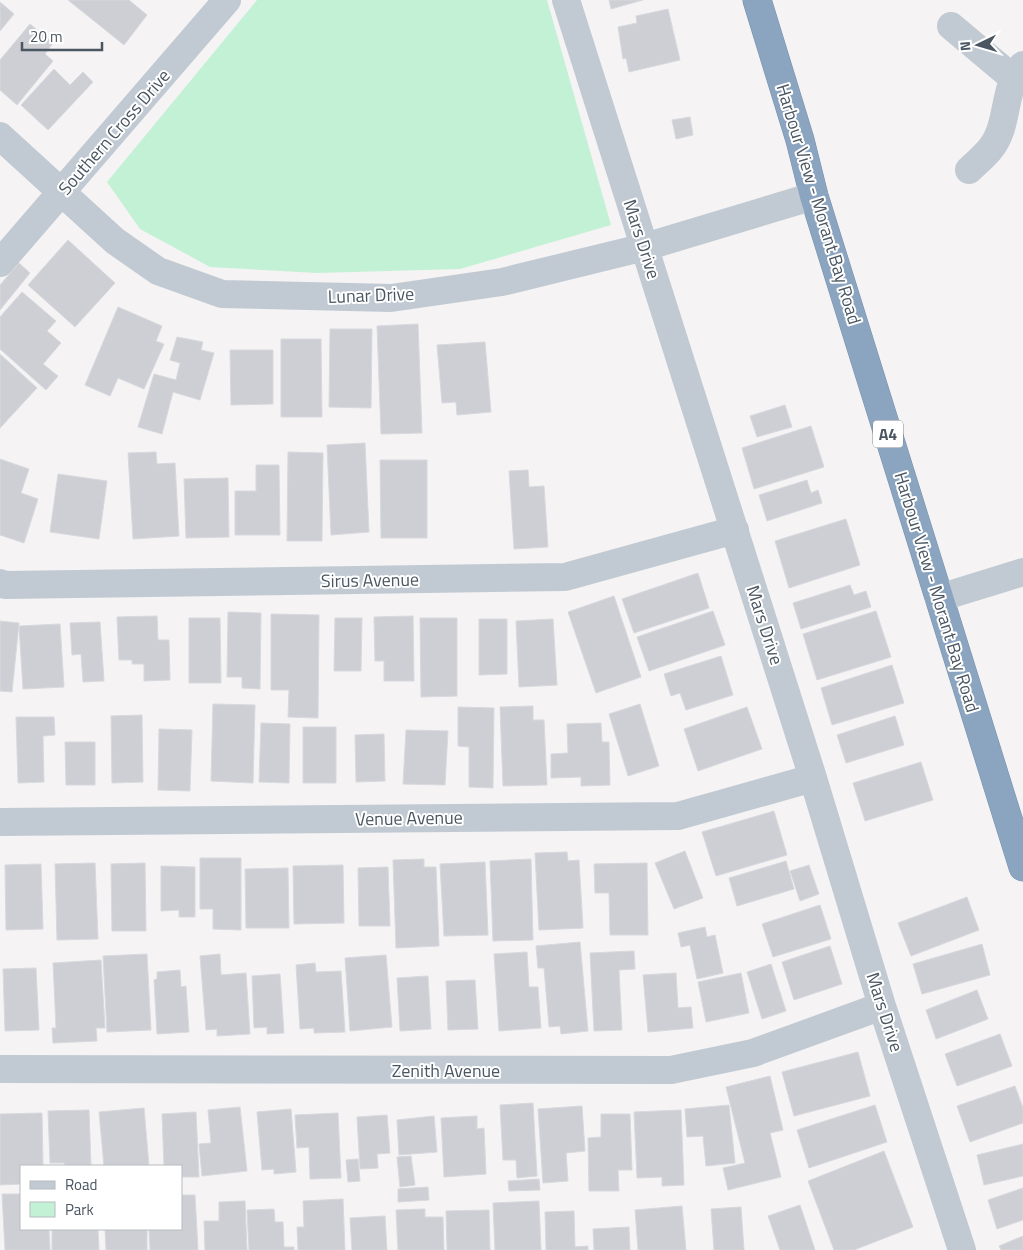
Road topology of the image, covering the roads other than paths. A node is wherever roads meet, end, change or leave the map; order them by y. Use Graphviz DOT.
graph roads {
  1 [pos="227,0"];
  2 [pos="566,0"];
  3 [pos="757,0"];
  4 [pos="951,26"];
  5 [pos="1018,72"];
  6 [pos="0,136"];
  7 [pos="969,170"];
  8 [pos="62,192"];
  9 [pos="814,196"];
  10 [pos="645,247"];
  11 [pos="0,263"];
  12 [pos="734,530"];
  13 [pos="1023,572"];
  14 [pos="0,583"];
  15 [pos="939,598"];
  16 [pos="813,778"];
  17 [pos="0,822"];
  18 [pos="1023,867"];
  19 [pos="882,1006"];
  20 [pos="0,1070"];
  21 [pos="962,1250"];
  1 -- 8 [label="street, Southern Cross Drive"];
  2 -- 10 [label="street, Mars Drive"];
  3 -- 9 [label="highway, Harbour View - Morant Bay Road / A4"];
  4 -- 5 [label="street"];
  5 -- 7 [label="street"];
  6 -- 8 [label="street, Lunar Drive"];
  8 -- 10 [label="street, Lunar Drive"];
  8 -- 11 [label="street, Southern Cross Drive"];
  9 -- 10 [label="street, Lunar Drive"];
  9 -- 15 [label="highway, Harbour View - Morant Bay Road / A4"];
  10 -- 12 [label="street, Mars Drive"];
  12 -- 14 [label="street, Sirus Avenue"];
  12 -- 16 [label="street, Mars Drive"];
  13 -- 15 [label="street"];
  15 -- 18 [label="highway, Harbour View - Morant Bay Road / A4"];
  16 -- 17 [label="street, Venue Avenue"];
  16 -- 19 [label="street, Mars Drive"];
  19 -- 20 [label="street, Zenith Avenue"];
  19 -- 21 [label="street, Mars Drive"];
}
